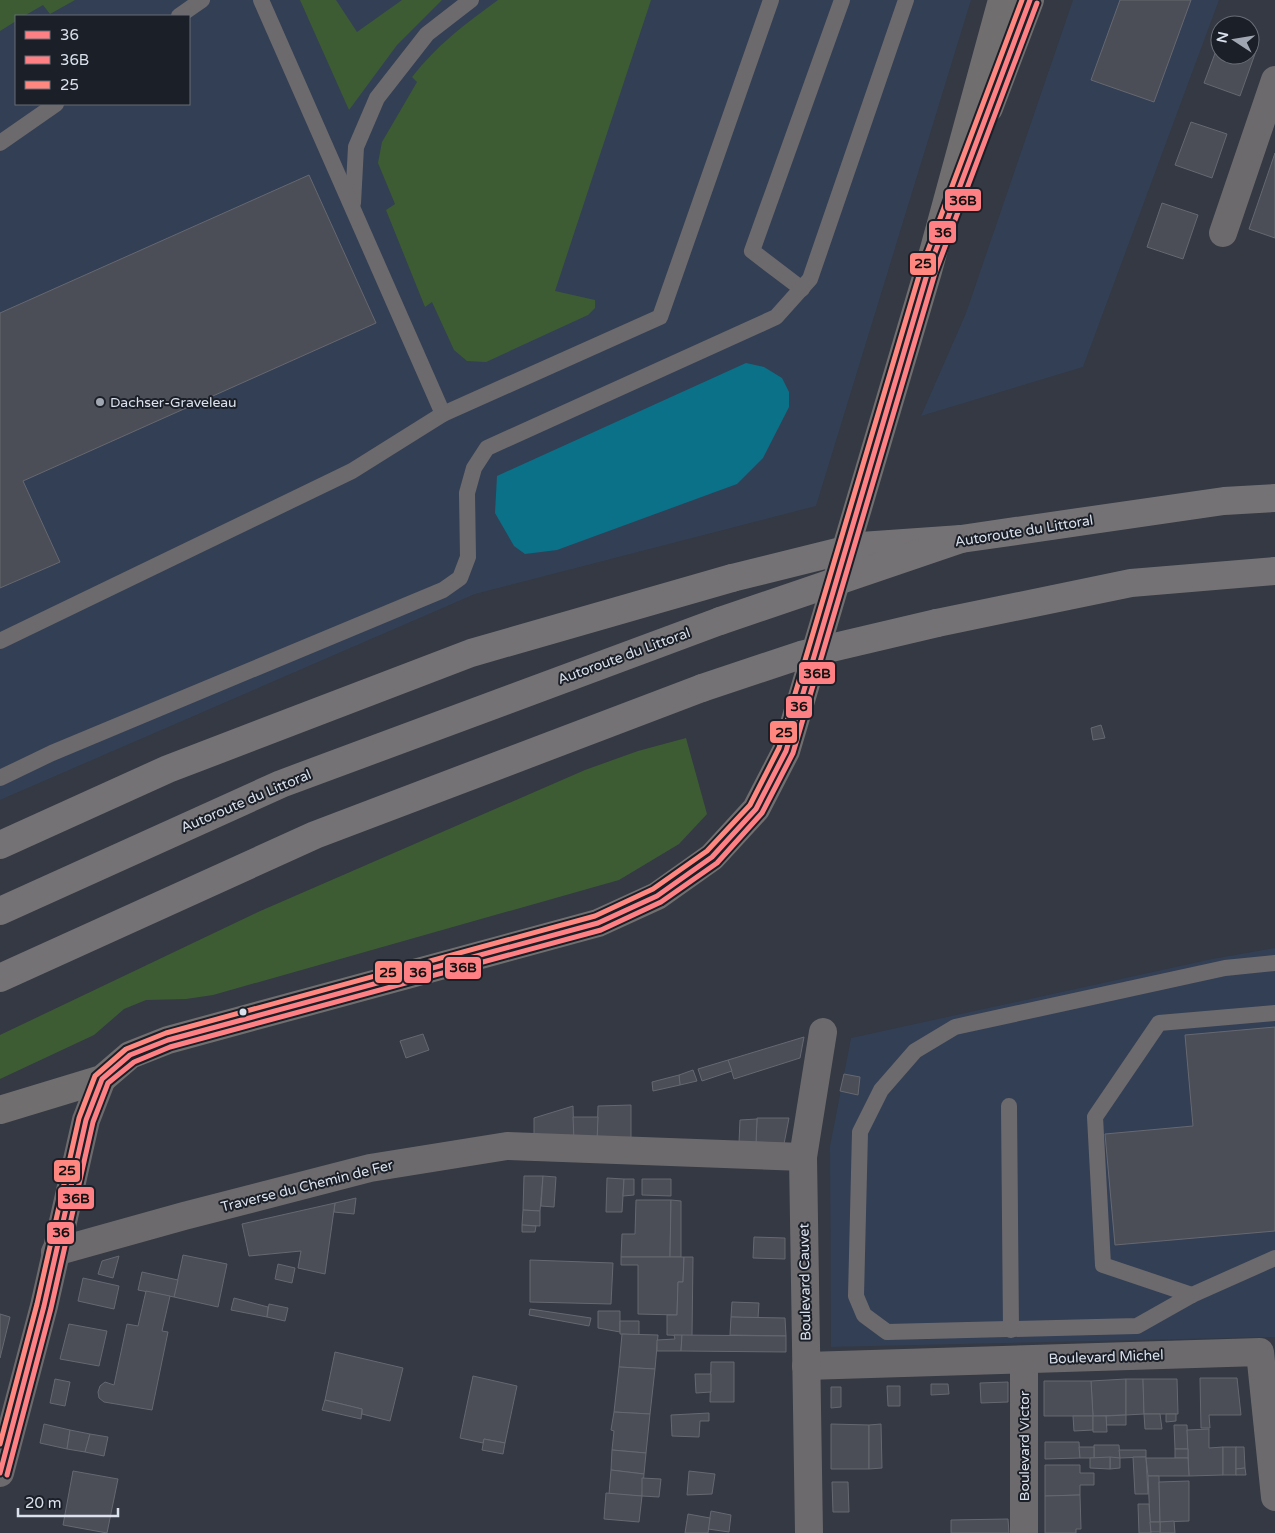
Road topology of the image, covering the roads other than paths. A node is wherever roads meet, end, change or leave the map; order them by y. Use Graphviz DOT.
graph roads {
  1 [pos="202,0"];
  2 [pos="261,0"];
  3 [pos="471,0"];
  4 [pos="771,0"];
  5 [pos="842,0"];
  6 [pos="906,0"];
  7 [pos="1002,0"];
  8 [pos="1030,0"];
  9 [pos="180,15"];
  10 [pos="1275,80"];
  11 [pos="55,105"];
  12 [pos="0,143"];
  13 [pos="353,208"];
  14 [pos="1223,233"];
  15 [pos="928,271"];
  16 [pos="802,289"];
  17 [pos="443,414"];
  18 [pos="1275,498"];
  19 [pos="961,539"];
  20 [pos="1275,571"];
  21 [pos="0,641"];
  22 [pos="0,778"];
  23 [pos="0,845"];
  24 [pos="0,911"];
  25 [pos="1275,963"];
  26 [pos="0,978"];
  27 [pos="1275,1013"];
  28 [pos="823,1032"];
  29 [pos="102,1079"];
  30 [pos="1009,1106"];
  31 [pos="0,1110"];
  32 [pos="803,1157"];
  33 [pos="55,1252"];
  34 [pos="1275,1258"];
  35 [pos="1192,1295"];
  36 [pos="1011,1330"];
  37 [pos="1024,1360"];
  38 [pos="806,1366"];
  39 [pos="0,1473"];
  40 [pos="1275,1497"];
  41 [pos="809,1533"];
  42 [pos="1024,1533"];
  1 -- 9 [label="lane"];
  2 -- 13 [label="lane"];
  3 -- 13 [label="lane"];
  4 -- 17 [label="lane"];
  5 -- 16 [label="lane"];
  6 -- 16 [label="lane"];
  7 -- 15 [label="main road"];
  8 -- 15 [label="main road"];
  10 -- 14 [label="street"];
  11 -- 12 [label="lane"];
  13 -- 17 [label="lane"];
  15 -- 29 [label="main road"];
  16 -- 22 [label="lane"];
  17 -- 21 [label="lane"];
  18 -- 19 [label="highway, Autoroute du Littoral"];
  19 -- 23 [label="highway, bridge"];
  19 -- 24 [label="highway, Autoroute du Littoral, bridge"];
  20 -- 26 [label="highway, bridge"];
  25 -- 36 [label="lane"];
  27 -- 35 [label="lane"];
  28 -- 32 [label="street, Boulevard Cauvet"];
  29 -- 31 [label="main road"];
  29 -- 33 [label="street"];
  30 -- 36 [label="lane"];
  32 -- 33 [label="street, Traverse du Chemin de Fer"];
  32 -- 38 [label="street, Boulevard Cauvet"];
  33 -- 39 [label="street"];
  34 -- 35 [label="lane"];
  35 -- 36 [label="lane"];
  37 -- 38 [label="street, Boulevard Michel"];
  37 -- 40 [label="street, Boulevard Michel"];
  37 -- 42 [label="street, Boulevard Victor"];
  38 -- 41 [label="street, Boulevard Cauvet"];
}
